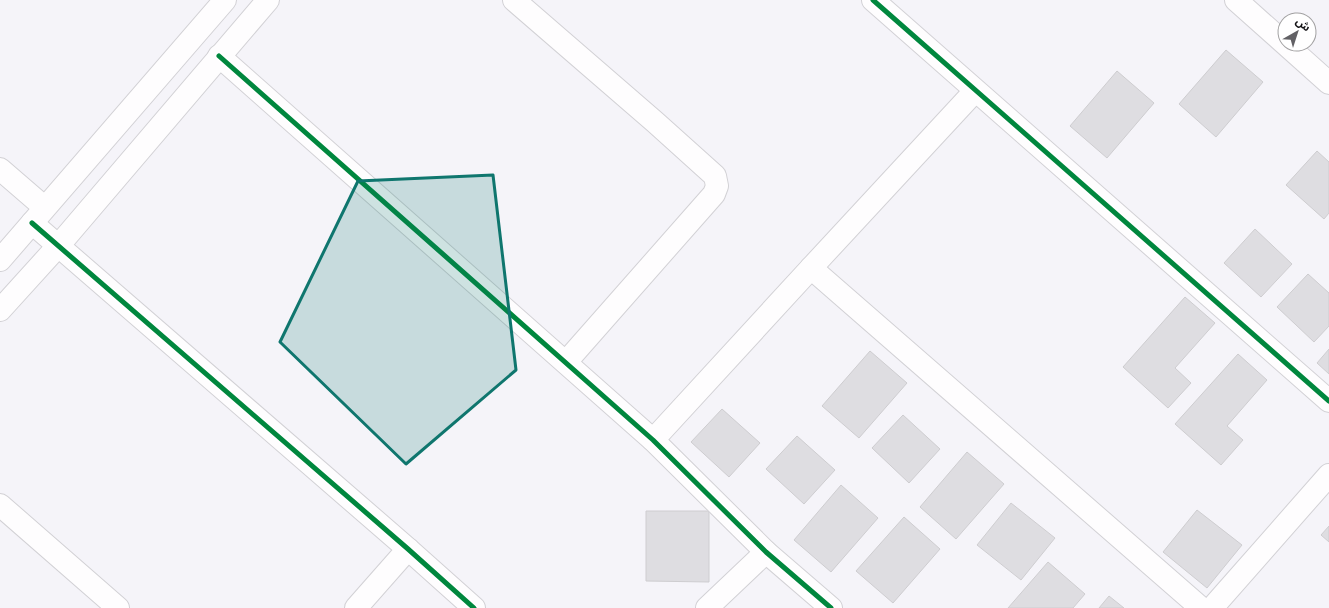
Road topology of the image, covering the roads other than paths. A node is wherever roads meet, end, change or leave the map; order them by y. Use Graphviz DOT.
graph roads {
  1 [pos="225,0"];
  2 [pos="268,0"];
  3 [pos="514,0"];
  4 [pos="873,0"];
  5 [pos="1236,0"];
  6 [pos="219,56"];
  7 [pos="1329,83"];
  8 [pos="976,91"];
  9 [pos="0,169"];
  10 [pos="38,215"];
  11 [pos="59,245"];
  12 [pos="0,260"];
  13 [pos="811,268"];
  14 [pos="0,310"];
  15 [pos="566,362"];
  16 [pos="1329,401"];
  17 [pos="653,440"];
  18 [pos="1329,475"];
  19 [pos="0,504"];
  20 [pos="408,549"];
  21 [pos="766,552"];
  22 [pos="118,608"];
  23 [pos="356,608"];
  24 [pos="474,608"];
  25 [pos="706,608"];
  26 [pos="831,608"];
  27 [pos="1201,608"];
  28 [pos="1212,608"];
  1 -- 10 [label="street"];
  2 -- 6 [label="street"];
  3 -- 15 [label="street"];
  4 -- 8 [label="street"];
  5 -- 7 [label="street"];
  6 -- 11 [label="street"];
  6 -- 15 [label="street"];
  8 -- 13 [label="street"];
  8 -- 16 [label="street"];
  9 -- 10 [label="street"];
  10 -- 11 [label="street"];
  10 -- 12 [label="street"];
  11 -- 14 [label="street"];
  11 -- 20 [label="street"];
  13 -- 17 [label="street"];
  13 -- 27 [label="street"];
  15 -- 17 [label="street"];
  17 -- 21 [label="street"];
  18 -- 28 [label="street"];
  19 -- 22 [label="street"];
  20 -- 23 [label="street"];
  20 -- 24 [label="street"];
  21 -- 25 [label="street"];
  21 -- 26 [label="street"];
}
